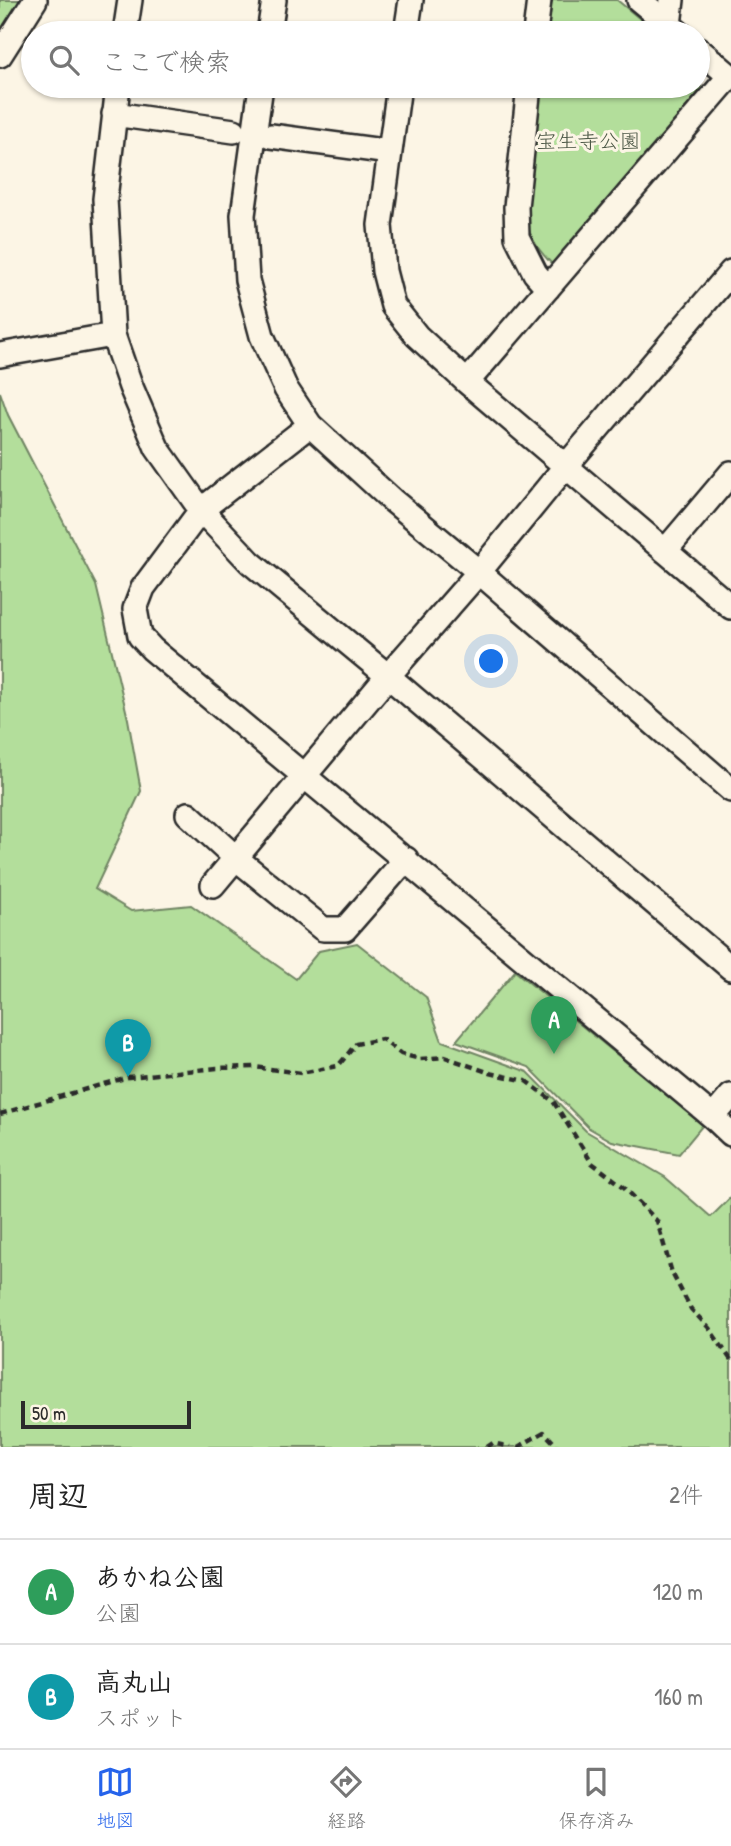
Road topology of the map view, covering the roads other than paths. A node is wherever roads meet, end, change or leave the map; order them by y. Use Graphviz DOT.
graph roads {
  1 [pos="35,0"];
  2 [pos="130,0"];
  3 [pos="274,0"];
  4 [pos="411,0"];
  5 [pos="538,0"];
  6 [pos="639,0"];
  7 [pos="672,0"];
  8 [pos="22,21"];
  9 [pos="127,21"];
  10 [pos="271,21"];
  11 [pos="408,21"];
  12 [pos="536,21"];
  13 [pos="664,21"];
  14 [pos="673,21"];
  15 [pos="21,22"];
  16 [pos="0,55"];
  17 [pos="710,59"];
  18 [pos="731,77"];
  19 [pos="116,98"];
  20 [pos="259,98"];
  21 [pos="397,98"];
  22 [pos="528,98"];
  23 [pos="114,114"];
  24 [pos="234,131"];
  25 [pos="271,136"];
  26 [pos="390,152"];
  27 [pos="731,272"];
  28 [pos="548,288"];
  29 [pos="113,335"];
  30 [pos="0,355"];
  31 [pos="467,383"];
  32 [pos="310,425"];
  33 [pos="565,467"];
  34 [pos="731,473"];
  35 [pos="201,510"];
  36 [pos="665,551"];
  37 [pos="479,572"];
  38 [pos="731,607"];
  39 [pos="388,676"];
  40 [pos="306,775"];
  41 [pos="731,790"];
  42 [pos="188,814"];
  43 [pos="237,859"];
  44 [pos="406,859"];
  45 [pos="214,885"];
  46 [pos="731,968"];
  47 [pos="731,1096"];
  48 [pos="713,1117"];
  49 [pos="731,1134"];
  1 -- 8 [label="street"];
  2 -- 9 [label="street"];
  3 -- 10 [label="street"];
  4 -- 11 [label="street"];
  5 -- 12 [label="street"];
  6 -- 13 [label="street"];
  7 -- 14 [label="street"];
  15 -- 16 [label="street"];
  17 -- 18 [label="street"];
  18 -- 28 [label="street"];
  19 -- 23 [label="street"];
  20 -- 32 [label="street"];
  21 -- 26 [label="street"];
  22 -- 28 [label="street"];
  23 -- 24 [label="street"];
  23 -- 29 [label="street"];
  25 -- 26 [label="street"];
  26 -- 31 [label="street"];
  27 -- 33 [label="street"];
  28 -- 31 [label="street"];
  29 -- 30 [label="street"];
  29 -- 35 [label="street"];
  31 -- 33 [label="street"];
  32 -- 35 [label="street"];
  32 -- 37 [label="street"];
  33 -- 36 [label="street"];
  33 -- 37 [label="street"];
  34 -- 36 [label="street"];
  35 -- 39 [label="street"];
  35 -- 40 [label="street"];
  36 -- 38 [label="street"];
  37 -- 39 [label="street"];
  37 -- 41 [label="street"];
  39 -- 40 [label="street"];
  39 -- 46 [label="street"];
  40 -- 43 [label="street"];
  40 -- 44 [label="street"];
  42 -- 43 [label="street"];
  43 -- 44 [label="street"];
  43 -- 45 [label="street"];
  44 -- 48 [label="street"];
  47 -- 48 [label="street"];
  48 -- 49 [label="street"];
}
